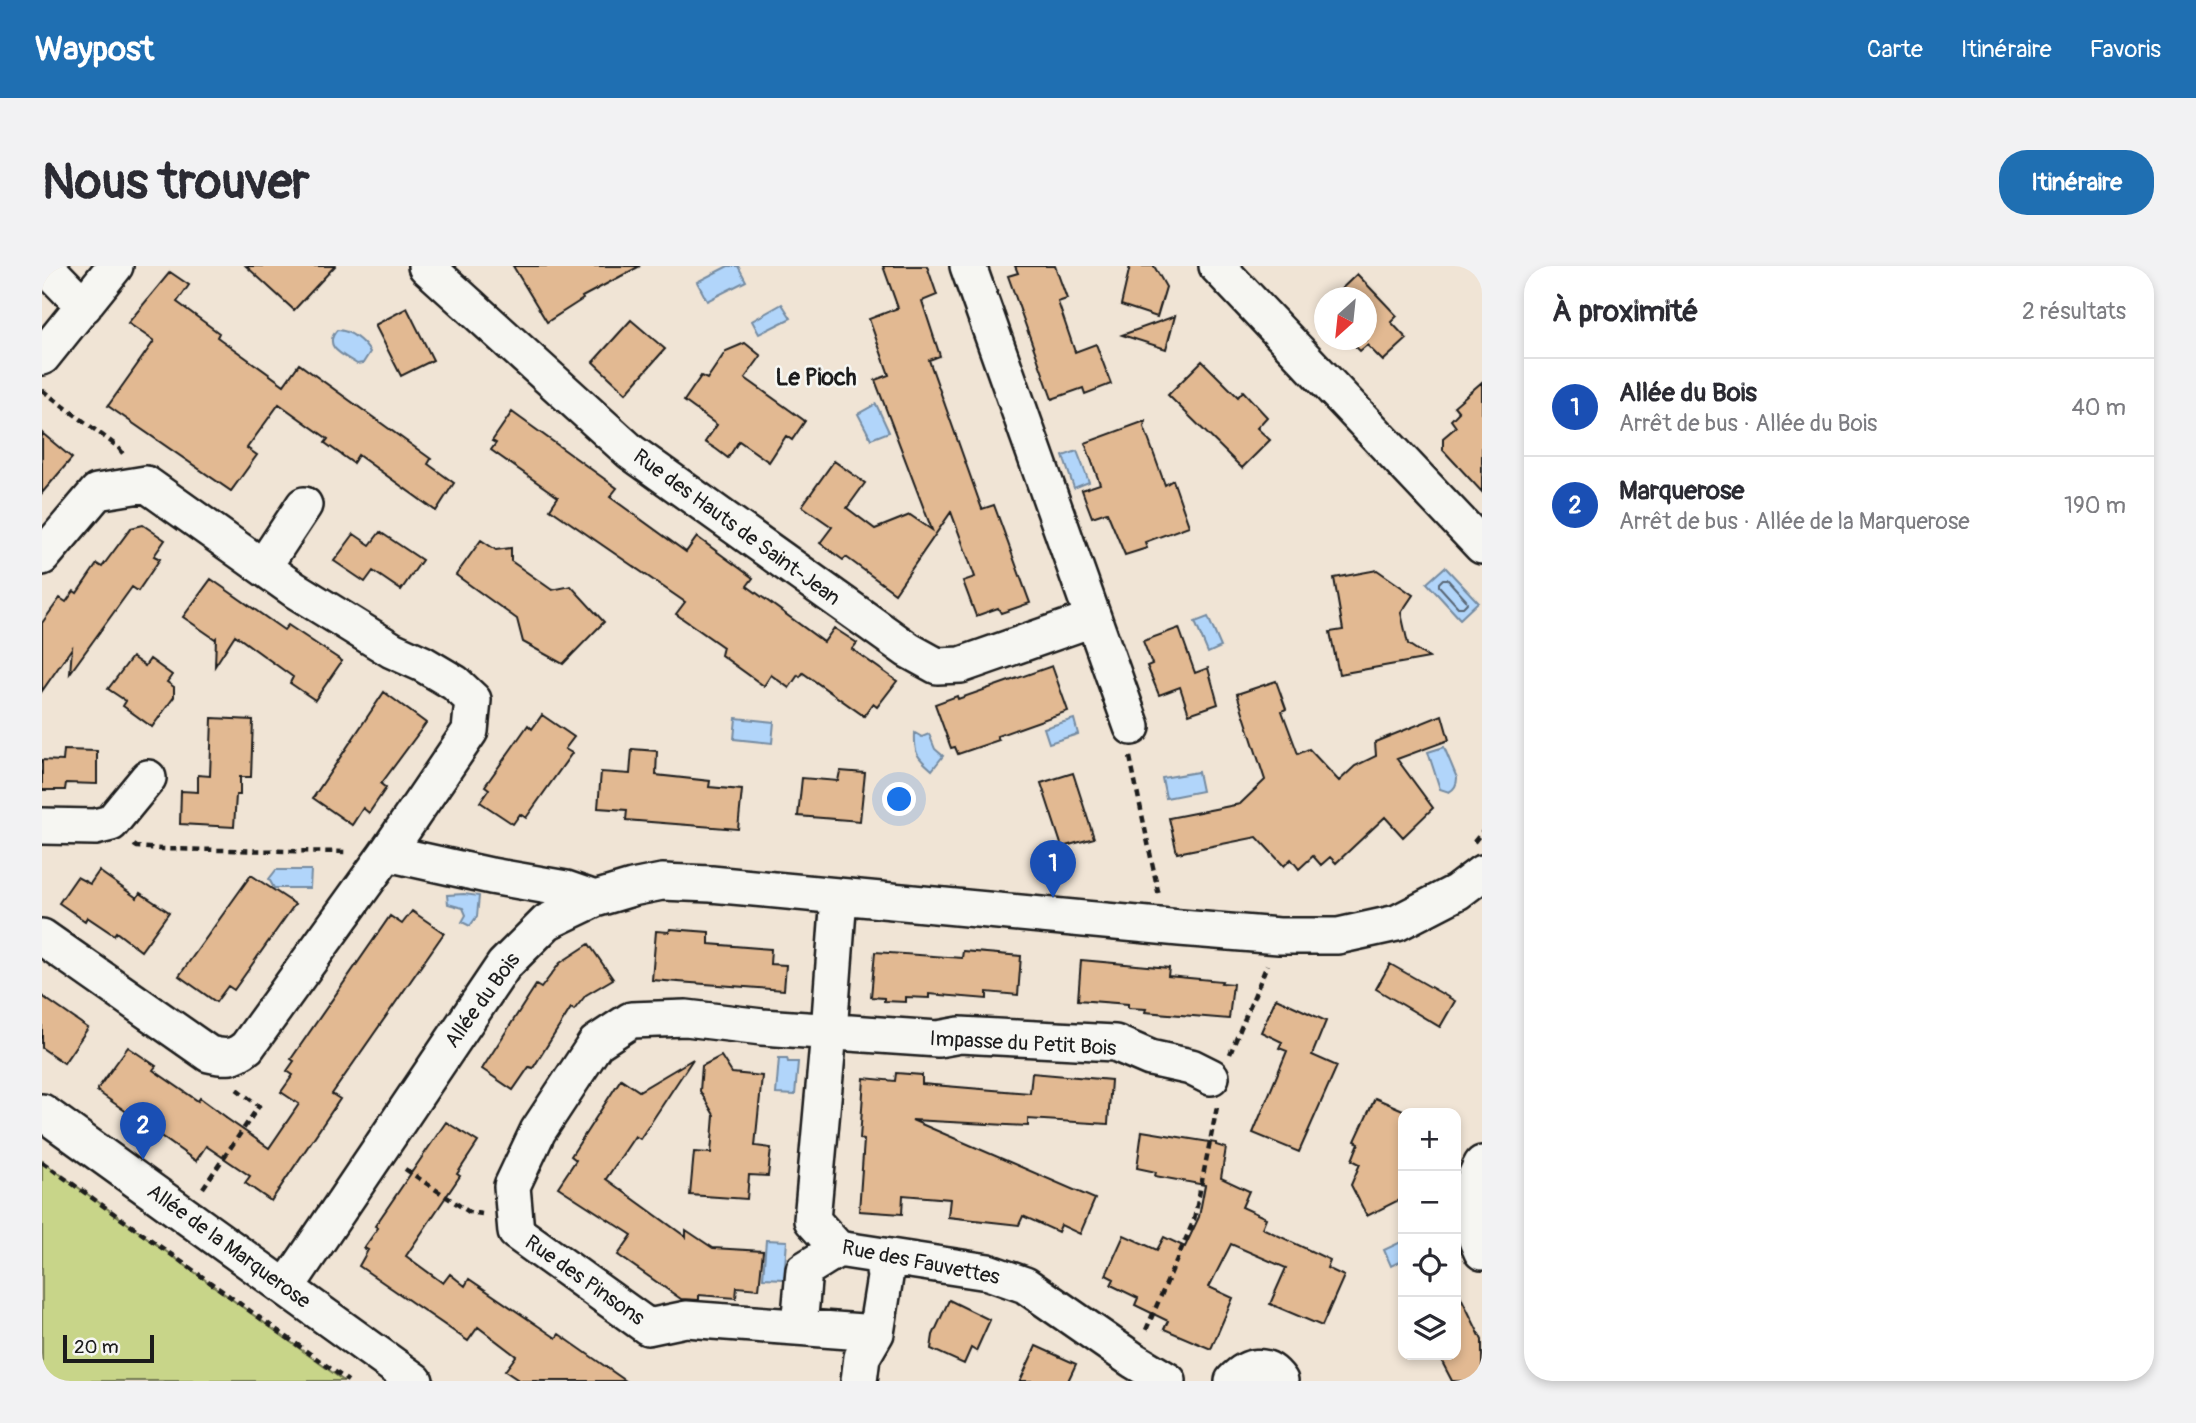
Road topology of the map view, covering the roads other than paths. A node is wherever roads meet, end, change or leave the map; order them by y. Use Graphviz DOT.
graph roads {
  1 [pos="45,266"];
  2 [pos="116,266"];
  3 [pos="426,266"];
  4 [pos="968,266"];
  5 [pos="1217,266"];
  6 [pos="84,306"];
  7 [pos="42,357"];
  8 [pos="304,505"];
  9 [pos="1482,546"];
  10 [pos="42,557"];
  11 [pos="263,566"];
  12 [pos="1092,619"];
  13 [pos="1132,727"];
  14 [pos="148,778"];
  15 [pos="42,826"];
  16 [pos="387,853"];
  17 [pos="1475,859"];
  18 [pos="839,896"];
  19 [pos="595,899"];
  20 [pos="42,937"];
  21 [pos="829,1032"];
  22 [pos="1211,1077"];
  23 [pos="42,1112"];
  24 [pos="1482,1164"];
  25 [pos="838,1249"];
  26 [pos="1482,1252"];
  27 [pos="883,1257"];
  28 [pos="286,1288"];
  29 [pos="799,1327"];
  30 [pos="876,1334"];
  31 [pos="415,1381"];
  32 [pos="859,1381"];
  33 [pos="1168,1381"];
  34 [pos="1233,1381"];
  35 [pos="1280,1381"];
  1 -- 6 [label="street"];
  2 -- 6 [label="street"];
  3 -- 12 [label="street, Rue des Hauts de Saint-Jean"];
  4 -- 12 [label="street"];
  5 -- 9 [label="street"];
  6 -- 7 [label="street"];
  8 -- 11 [label="street"];
  10 -- 11 [label="street"];
  11 -- 16 [label="street"];
  12 -- 13 [label="street"];
  14 -- 15 [label="street"];
  16 -- 19 [label="street"];
  16 -- 20 [label="street"];
  17 -- 18 [label="street, Allée du Bois"];
  18 -- 19 [label="street, Allée du Bois"];
  18 -- 21 [label="street, Rue des Fauvettes"];
  19 -- 28 [label="street, Allée du Bois"];
  21 -- 22 [label="street, Impasse du Petit Bois"];
  21 -- 25 [label="street, Rue des Fauvettes"];
  21 -- 29 [label="street, Rue des Pinsons"];
  23 -- 28 [label="street, Allée de la Marquerose"];
  24 -- 26 [label="street"];
  25 -- 27 [label="street, Rue des Fauvettes"];
  25 -- 29 [label="street"];
  27 -- 30 [label="street"];
  27 -- 33 [label="street, Rue des Fauvettes"];
  28 -- 31 [label="street, Allée de la Marquerose"];
  29 -- 30 [label="street, Rue des Pinsons"];
  30 -- 32 [label="street"];
  34 -- 35 [label="street"];
}
